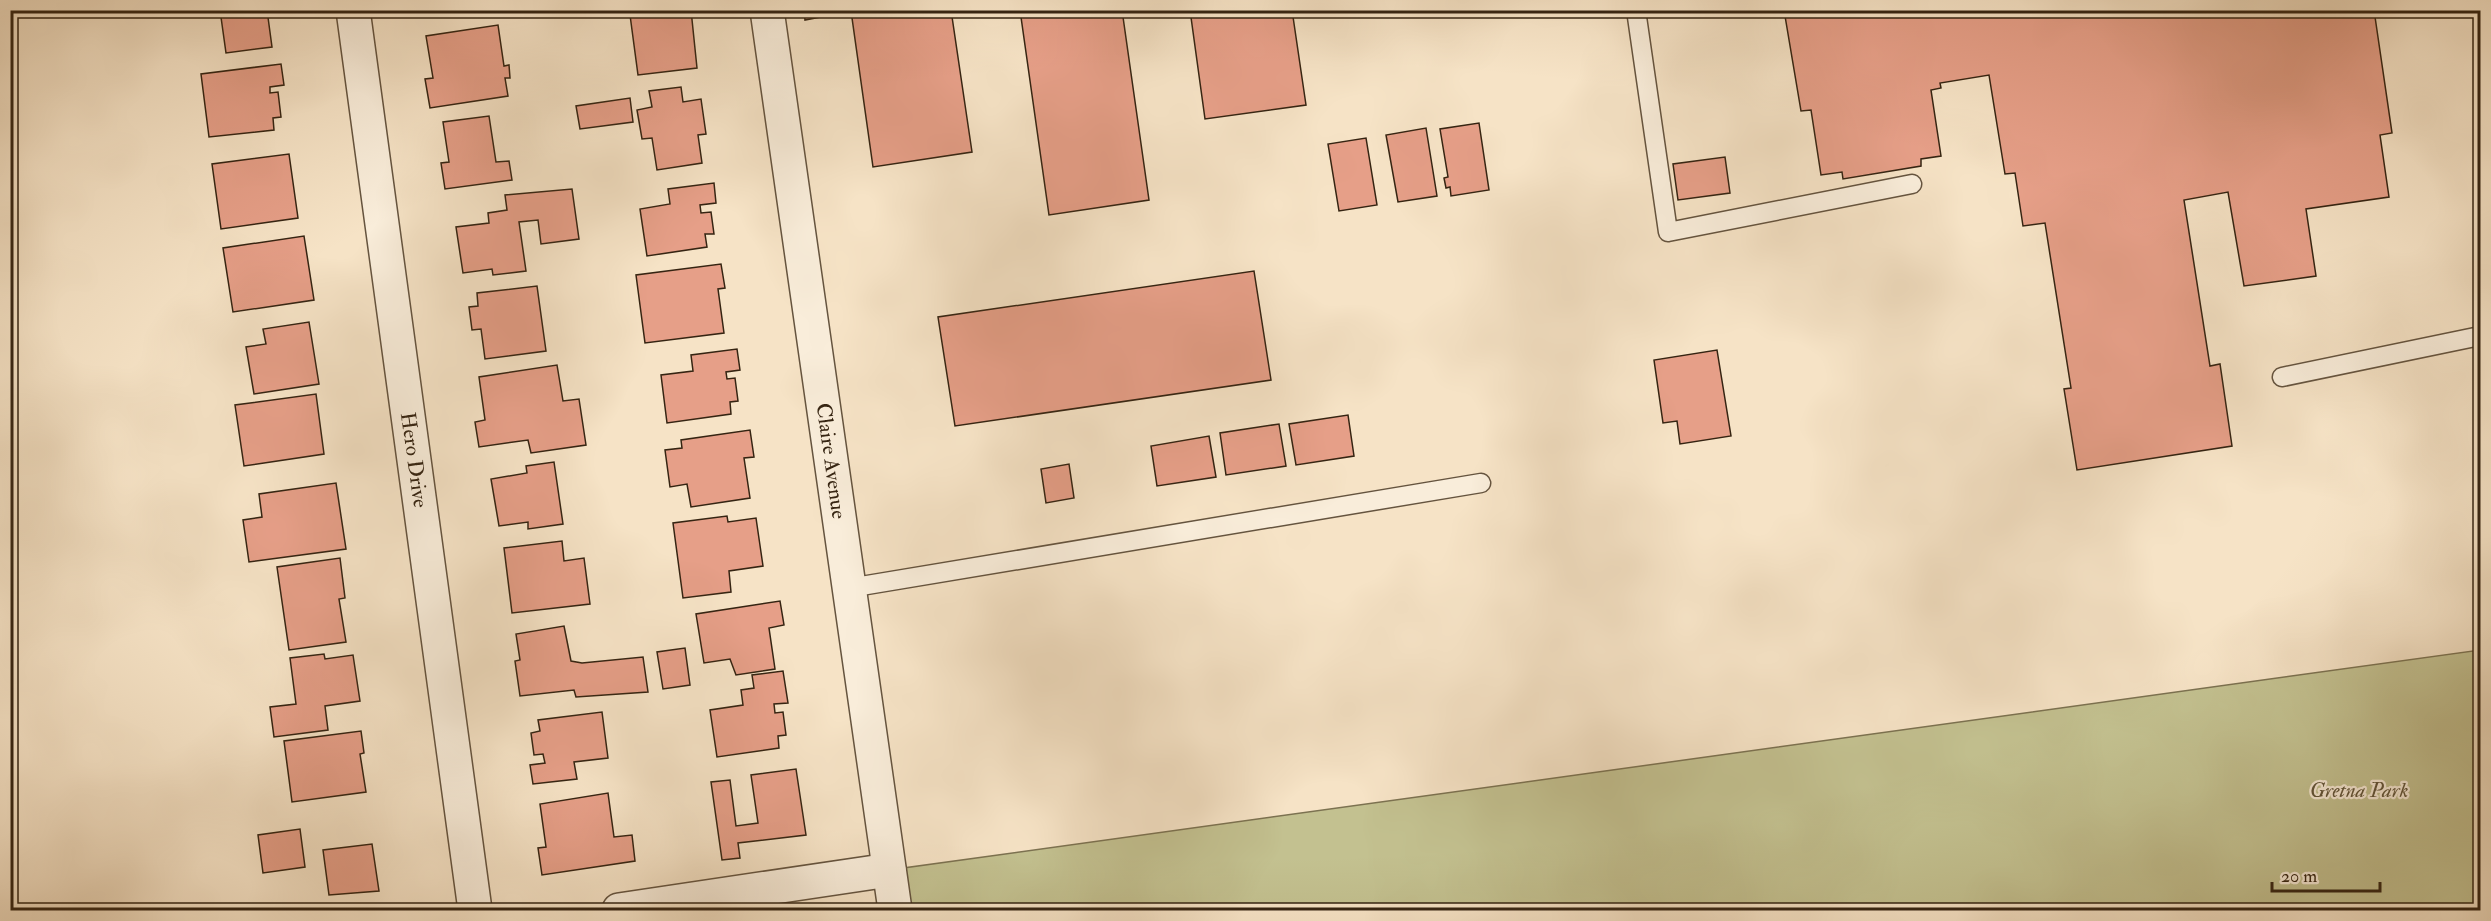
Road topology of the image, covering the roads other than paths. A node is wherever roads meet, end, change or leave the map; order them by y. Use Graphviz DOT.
graph roads {
  1 [pos="353,10"];
  2 [pos="767,10"];
  3 [pos="1636,10"];
  4 [pos="1912,184"];
  5 [pos="2481,336"];
  6 [pos="2282,377"];
  7 [pos="1481,483"];
  8 [pos="849,588"];
  9 [pos="889,870"];
  10 [pos="476,910"];
  11 [pos="619,910"];
  12 [pos="895,910"];
  1 -- 10 [label="street, Hero Drive"];
  2 -- 8 [label="street, Claire Avenue"];
  3 -- 4 [label="lane"];
  5 -- 6 [label="lane"];
  7 -- 8 [label="lane"];
  8 -- 9 [label="street, Claire Avenue"];
  9 -- 11 [label="street"];
  9 -- 12 [label="street, Claire Avenue"];
}
